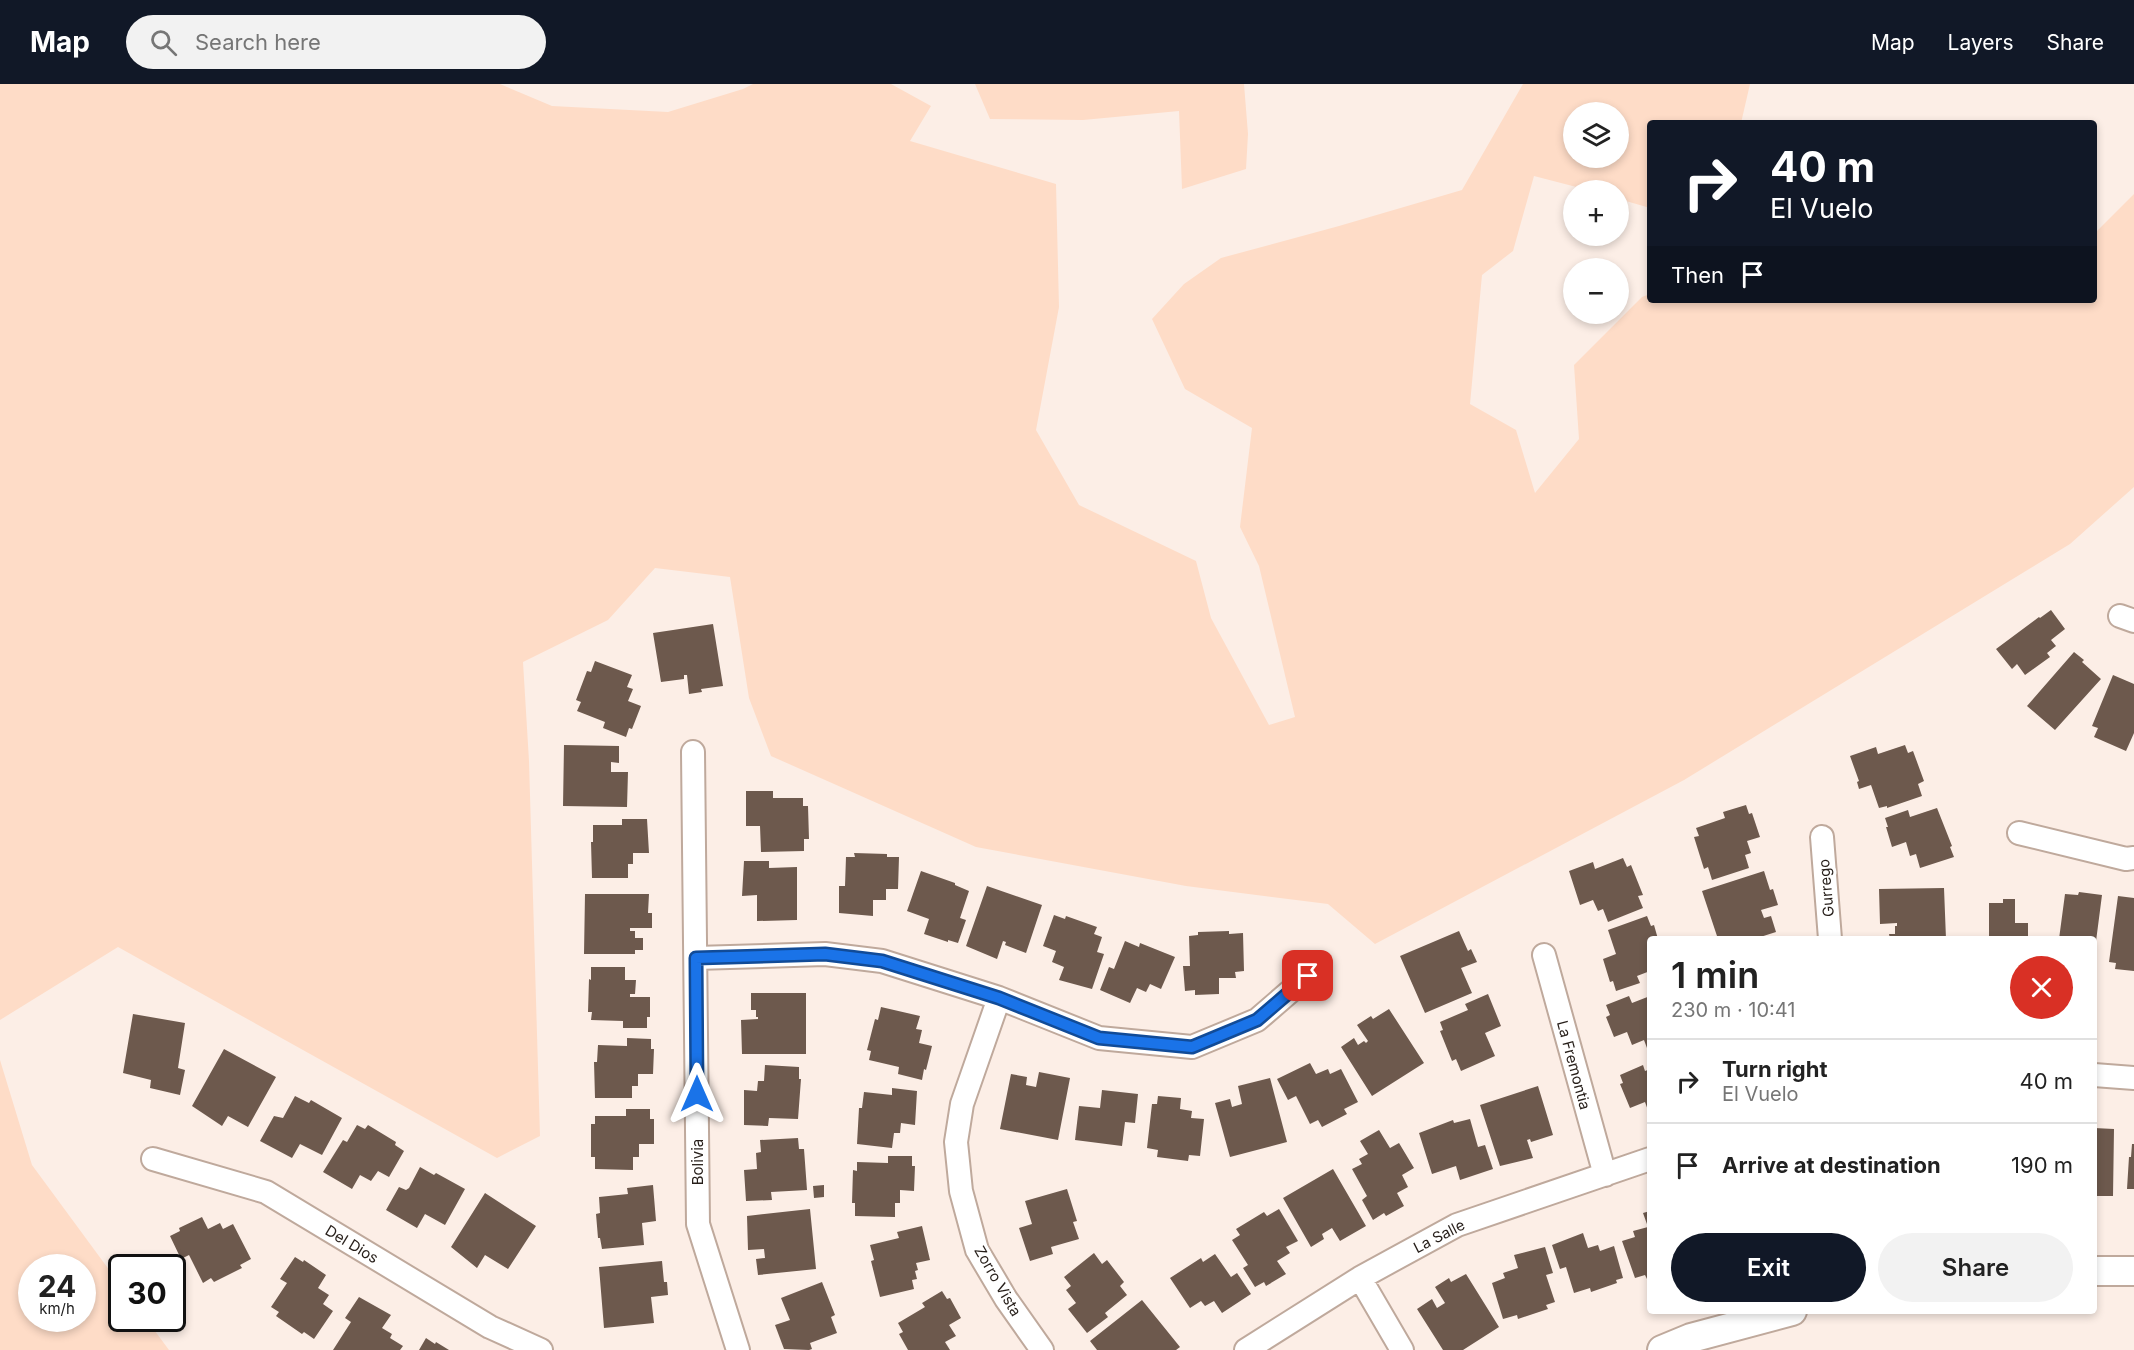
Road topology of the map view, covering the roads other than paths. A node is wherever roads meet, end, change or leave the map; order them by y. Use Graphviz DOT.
graph roads {
  1 [pos="693,752"];
  2 [pos="2019,833"];
  3 [pos="1822,837"];
  4 [pos="2134,858"];
  5 [pos="1830,936"];
  6 [pos="1544,955"];
  7 [pos="696,958"];
  8 [pos="1308,976"];
  9 [pos="999,998"];
  10 [pos="2097,1075"];
  11 [pos="2134,1078"];
  12 [pos="153,1159"];
  13 [pos="1647,1160"];
  14 [pos="1605,1175"];
  15 [pos="2097,1271"];
  16 [pos="2134,1271"];
  17 [pos="1360,1278"];
  18 [pos="1781,1314"];
  19 [pos="733,1349"];
  20 [pos="542,1350"];
  21 [pos="1041,1350"];
  22 [pos="1246,1350"];
  23 [pos="1402,1350"];
  24 [pos="1662,1350"];
  1 -- 7 [label="street, Bolivia"];
  2 -- 4 [label="street"];
  3 -- 5 [label="street, Gurrego"];
  6 -- 14 [label="street, La Fremontia"];
  7 -- 9 [label="street"];
  7 -- 19 [label="street, Bolivia"];
  8 -- 9 [label="street"];
  9 -- 21 [label="street, Zorro Vista"];
  10 -- 11 [label="street"];
  12 -- 20 [label="street, Del Dios"];
  13 -- 14 [label="street, La Salle"];
  14 -- 17 [label="street, La Salle"];
  15 -- 16 [label="street"];
  17 -- 22 [label="street, La Salle"];
  17 -- 23 [label="street"];
  18 -- 24 [label="street"];
}
